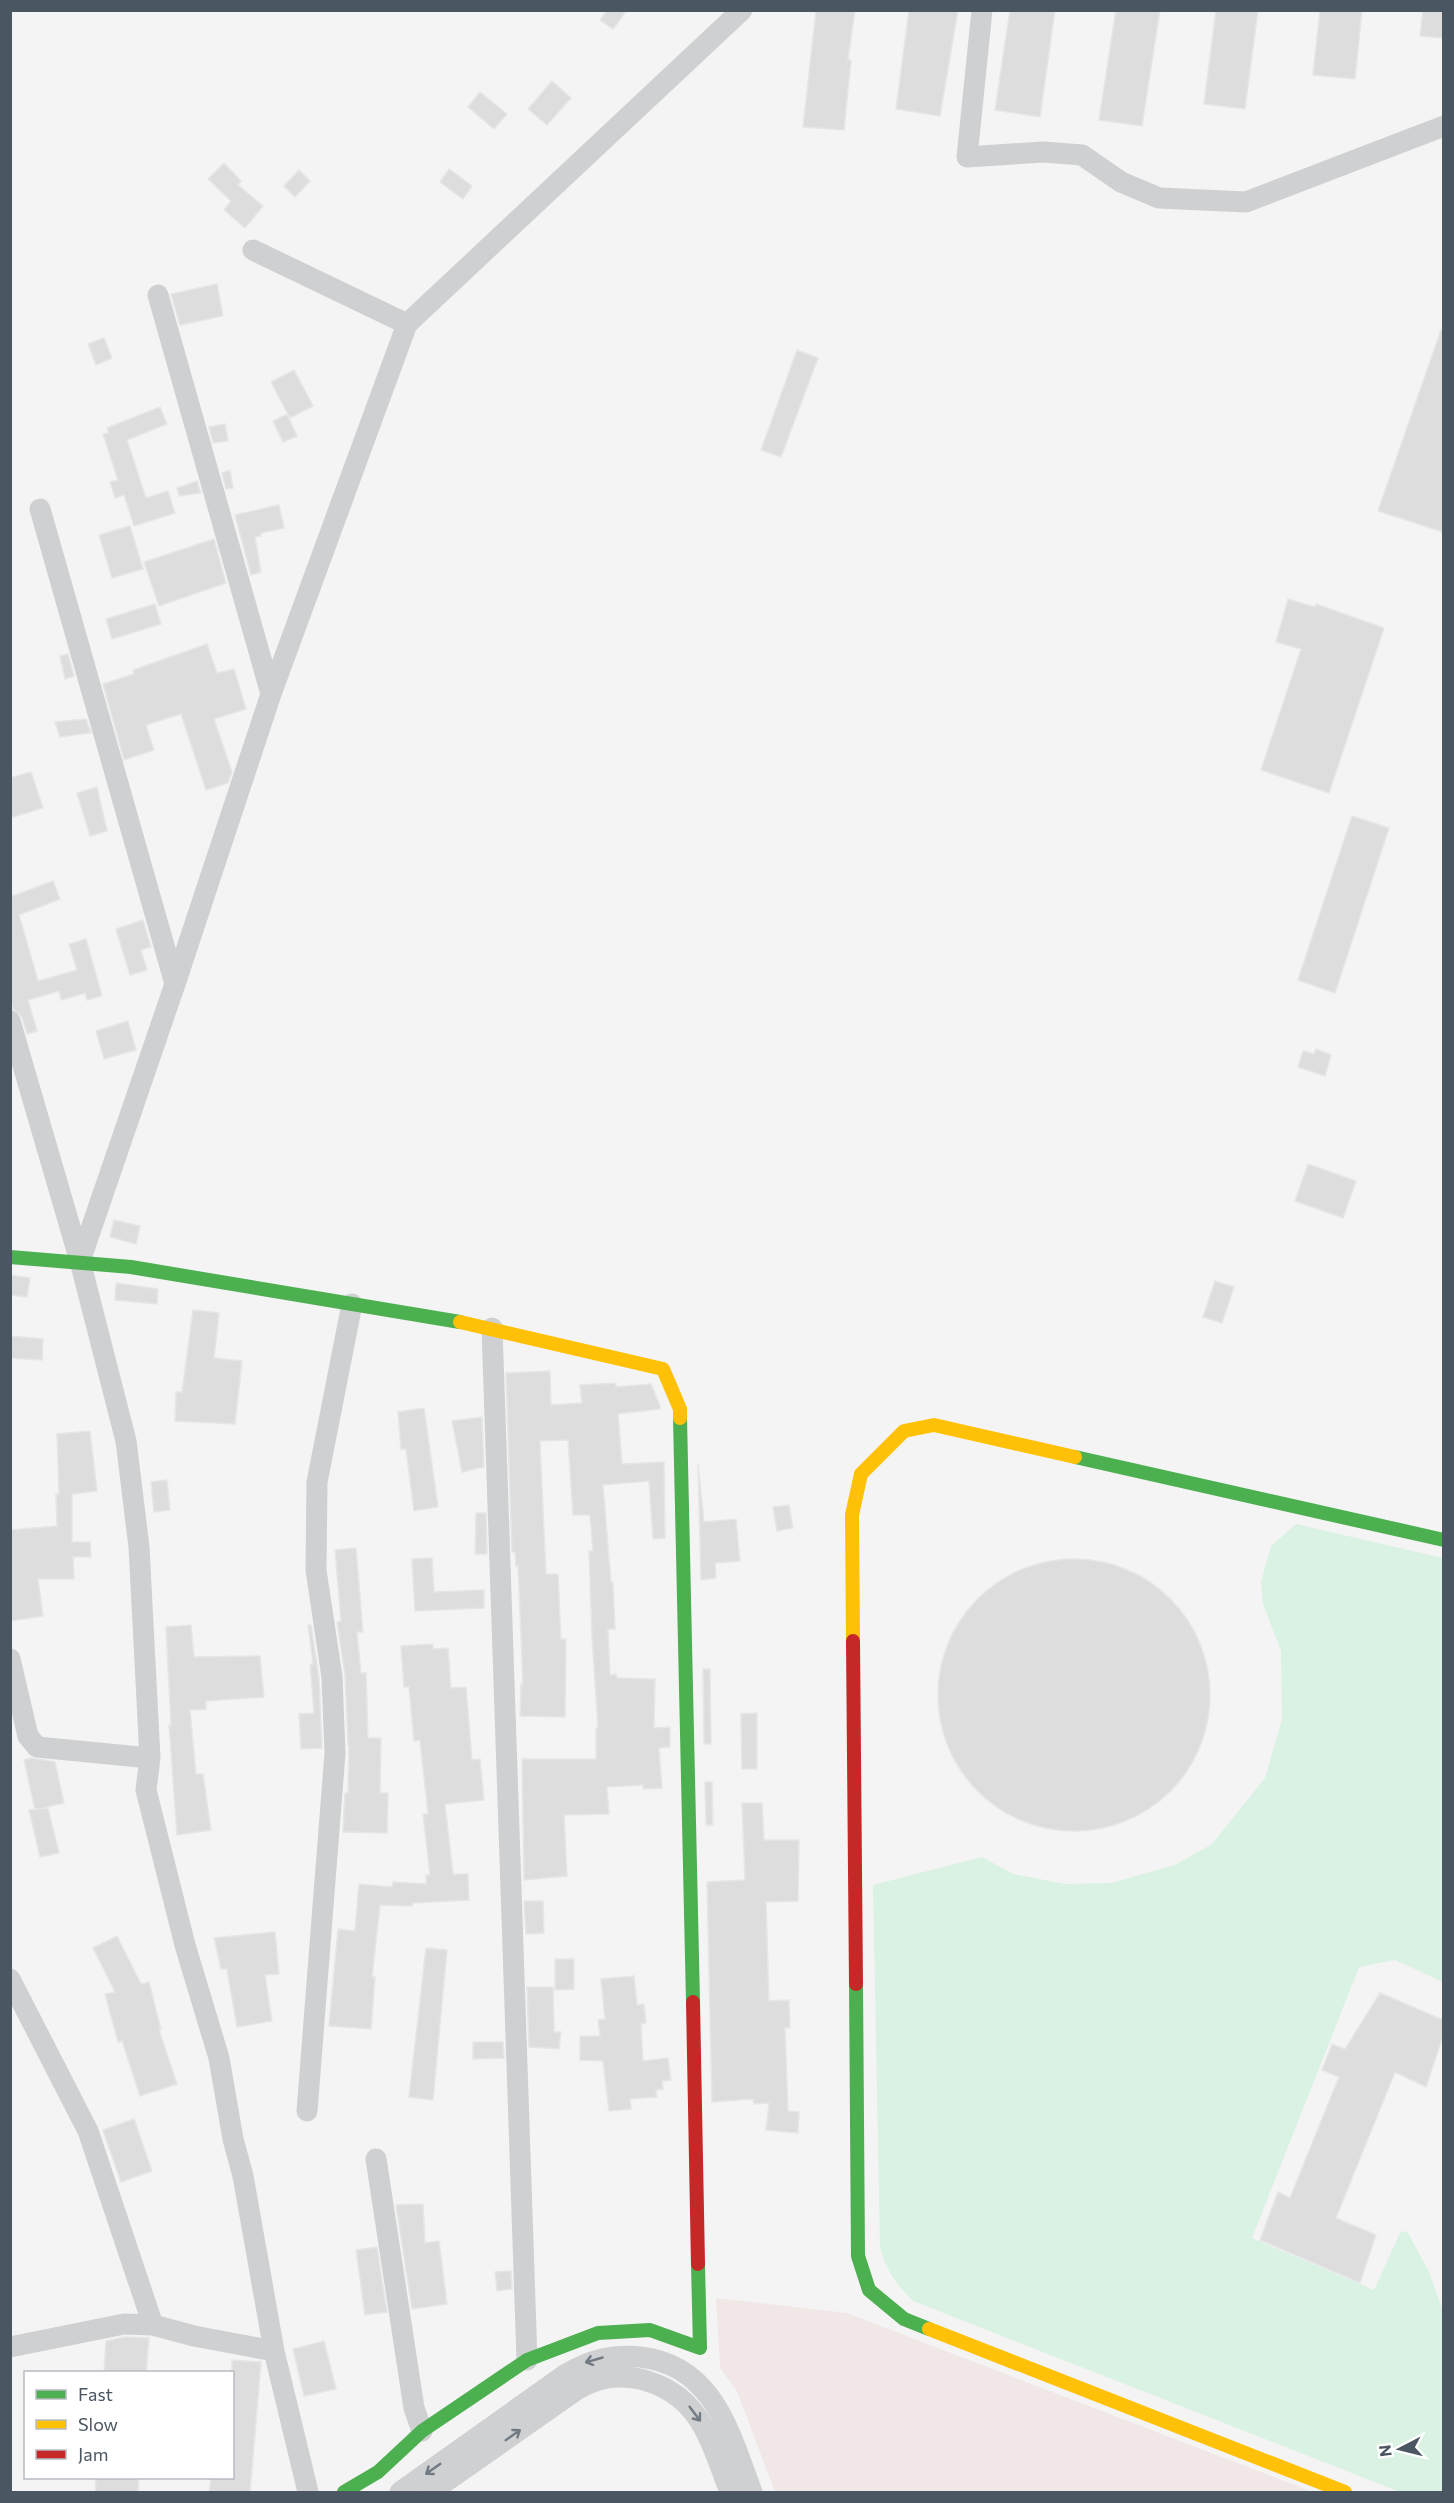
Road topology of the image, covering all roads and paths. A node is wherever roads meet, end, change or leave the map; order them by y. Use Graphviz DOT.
graph roads {
  1 [pos="742,10"];
  2 [pos="982,10"];
  3 [pos="1443,126"];
  4 [pos="253,250"];
  5 [pos="158,295"];
  6 [pos="407,324"];
  7 [pos="40,509"];
  8 [pos="271,694"];
  9 [pos="176,984"];
  10 [pos="10,1021"];
  11 [pos="10,1257"];
  12 [pos="80,1261"];
  13 [pos="351,1304"];
  14 [pos="492,1328"];
  15 [pos="1443,1540"];
  16 [pos="10,1659"];
  17 [pos="150,1758"];
  18 [pos="10,1979"];
  19 [pos="307,2111"];
  20 [pos="376,2159"];
  21 [pos="153,2325"];
  22 [pos="11,2346"];
  23 [pos="274,2351"];
  24 [pos="527,2360"];
  25 [pos="422,2431"];
  26 [pos="308,2493"];
  27 [pos="344,2493"];
  28 [pos="400,2493"];
  29 [pos="431,2493"];
  30 [pos="730,2493"];
  31 [pos="752,2493"];
  32 [pos="1345,2493"];
  1 -- 6 [label="street"];
  2 -- 3 [label="street"];
  4 -- 6 [label="street"];
  5 -- 8 [label="street"];
  6 -- 8 [label="street"];
  7 -- 9 [label="street"];
  8 -- 9 [label="street"];
  9 -- 12 [label="street"];
  10 -- 12 [label="street"];
  11 -- 12 [label="street"];
  12 -- 13 [label="street"];
  12 -- 17 [label="street"];
  13 -- 14 [label="street"];
  13 -- 19 [label="street"];
  14 -- 24 [label="street"];
  14 -- 24 [label="street"];
  15 -- 32 [label="street"];
  16 -- 17 [label="street"];
  17 -- 23 [label="street"];
  18 -- 21 [label="street"];
  20 -- 25 [label="street"];
  21 -- 22 [label="street"];
  21 -- 23 [label="street"];
  23 -- 26 [label="street"];
  24 -- 25 [label="street"];
  25 -- 27 [label="street"];
  31 -- 28 [label="street, one-way"];
  29 -- 30 [label="street, one-way"];
}
